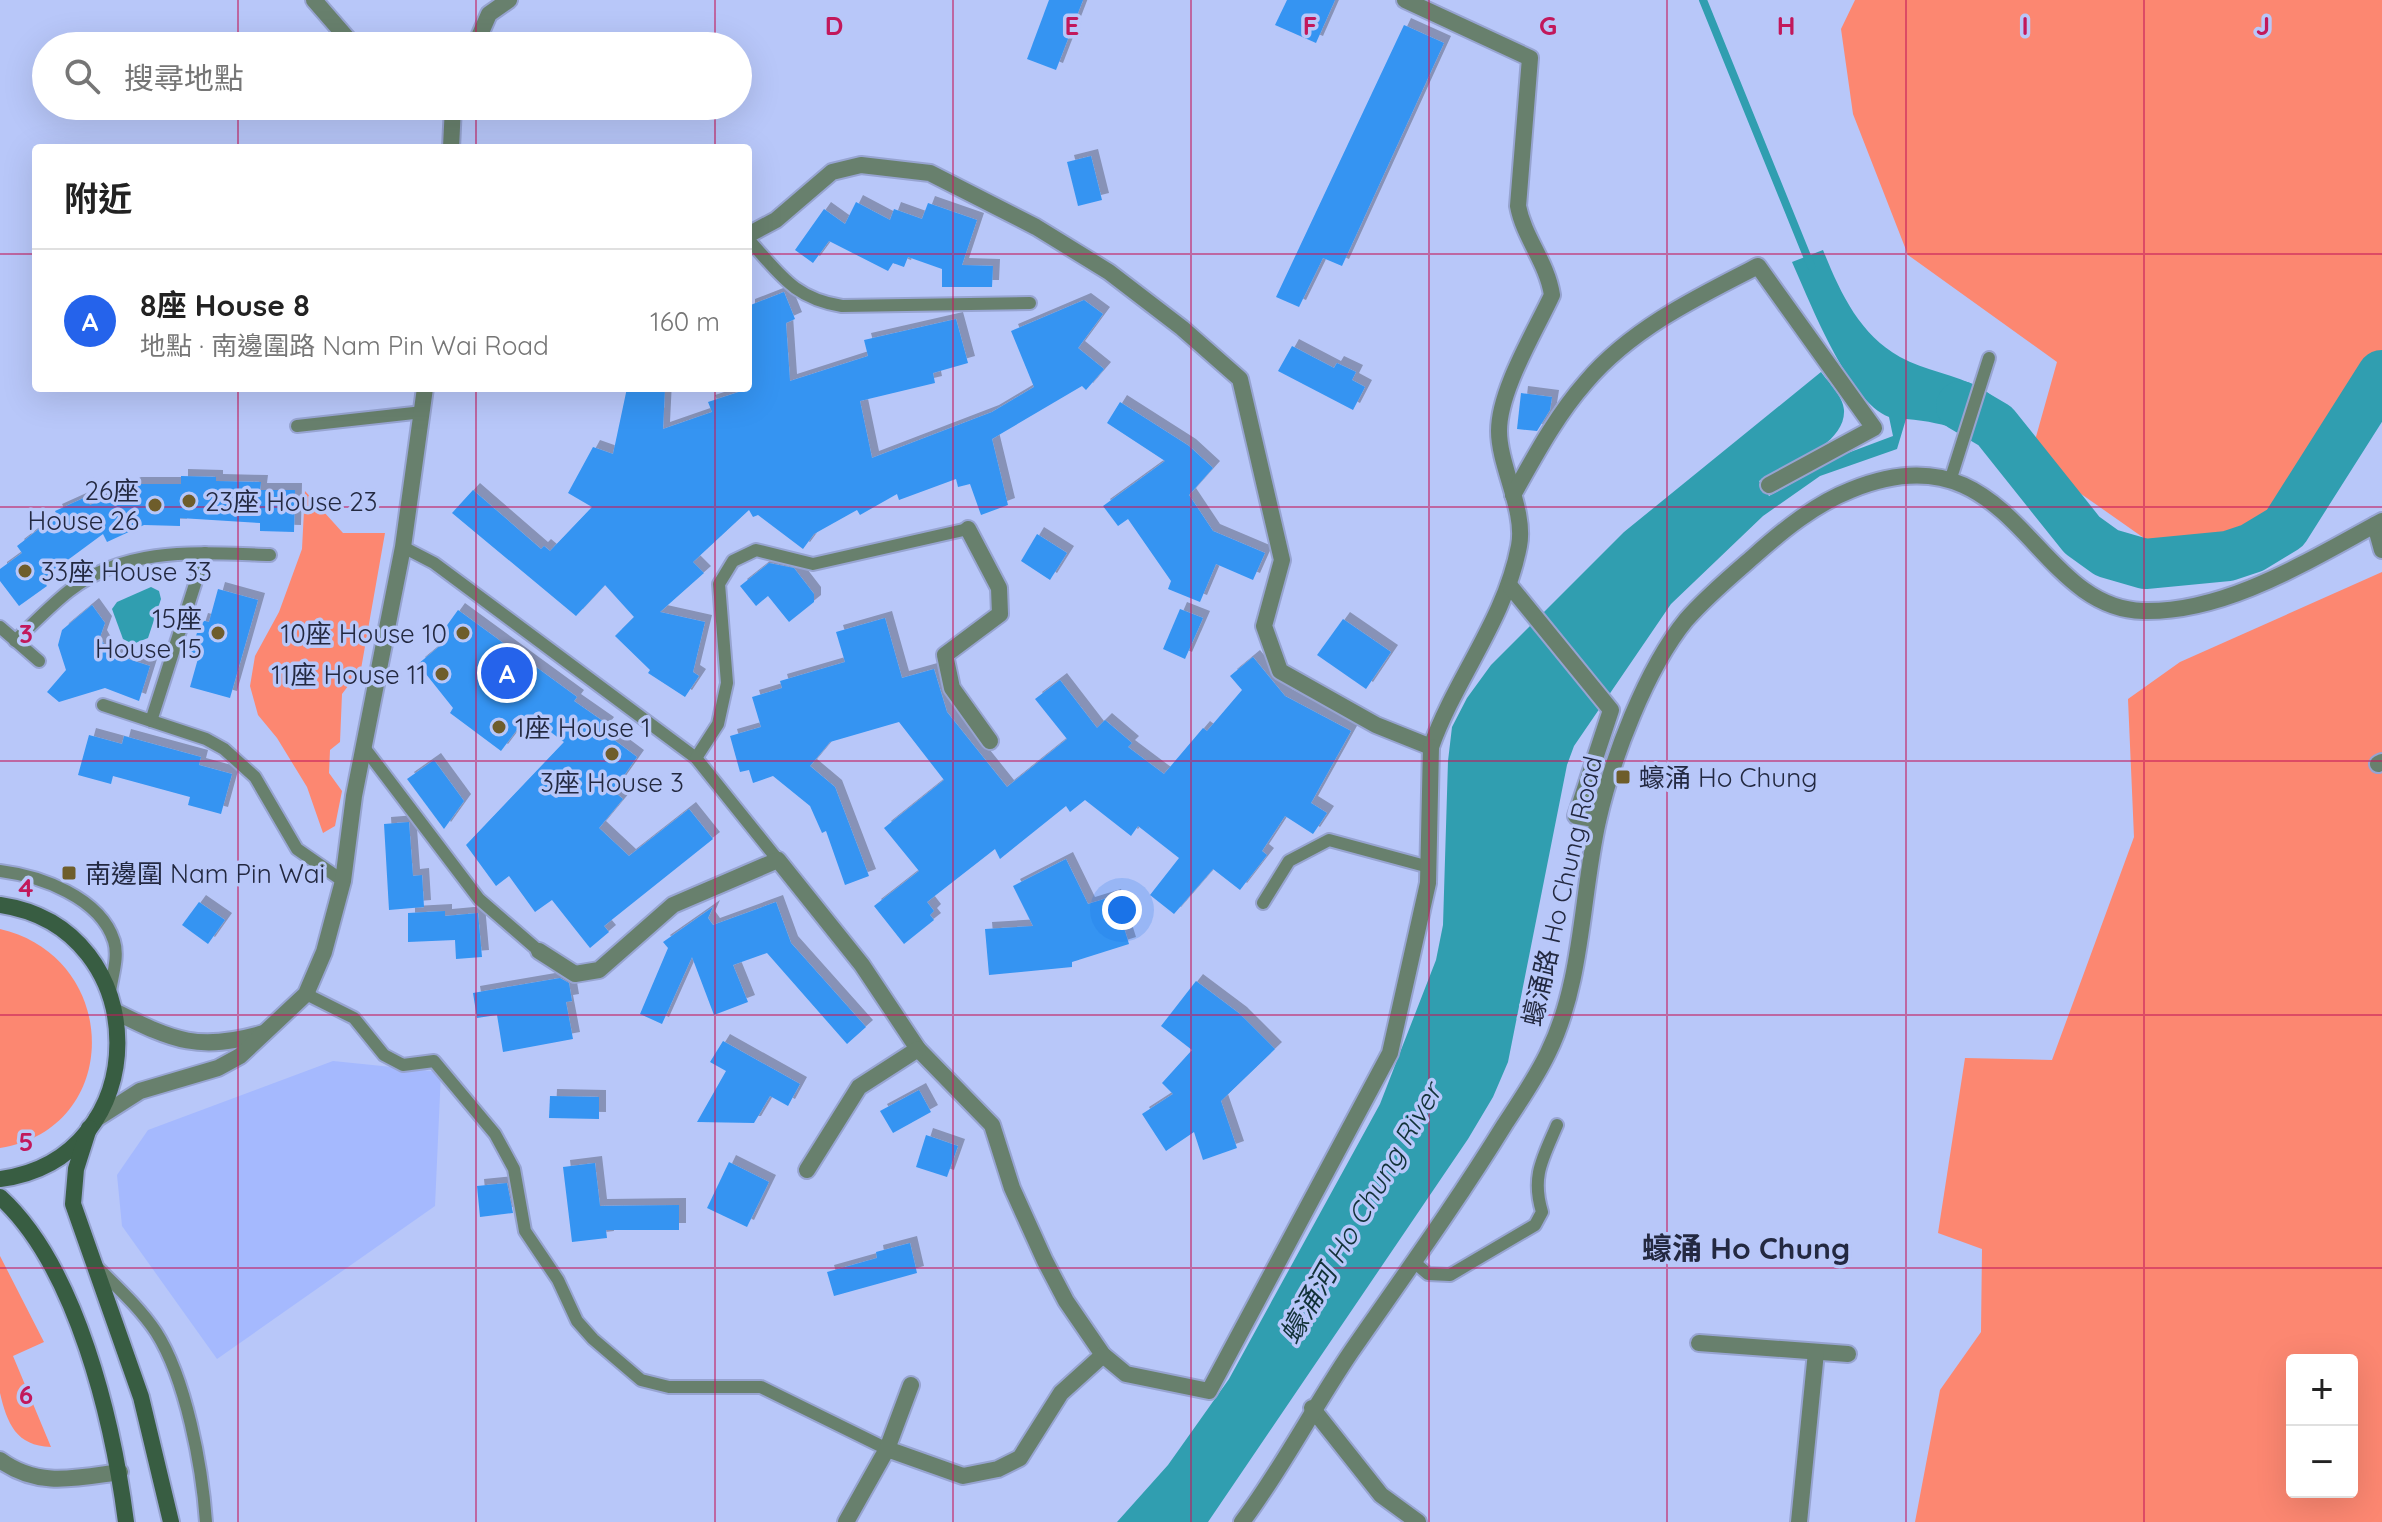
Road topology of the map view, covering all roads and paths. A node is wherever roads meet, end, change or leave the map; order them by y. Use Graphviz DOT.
graph roads {
  1 [pos="314,0"];
  2 [pos="509,0"];
  3 [pos="1405,0"];
  4 [pos="342,32"];
  5 [pos="481,32"];
  6 [pos="452,120"];
  7 [pos="451,144"];
  8 [pos="752,235"];
  9 [pos="752,242"];
  10 [pos="1030,303"];
  11 [pos="1989,358"];
  12 [pos="425,392"];
  13 [pos="423,412"];
  14 [pos="297,426"];
  15 [pos="1950,481"];
  16 [pos="1769,485"];
  17 [pos="1513,495"];
  18 [pos="2379,523"];
  19 [pos="968,529"];
  20 [pos="403,547"];
  21 [pos="2382,550"];
  22 [pos="205,553"];
  23 [pos="270,555"];
  24 [pos="1510,586"];
  25 [pos="0,627"];
  26 [pos="15,641"];
  27 [pos="39,661"];
  28 [pos="103,705"];
  29 [pos="151,721"];
  30 [pos="990,741"];
  31 [pos="363,746"];
  32 [pos="1431,747"];
  33 [pos="696,758"];
  34 [pos="1598,820"];
  35 [pos="778,860"];
  36 [pos="1429,867"];
  37 [pos="0,871"];
  38 [pos="343,881"];
  39 [pos="1263,903"];
  40 [pos="0,905"];
  41 [pos="539,951"];
  42 [pos="110,992"];
  43 [pos="306,994"];
  44 [pos="116,1012"];
  45 [pos="269,1032"];
  46 [pos="918,1049"];
  47 [pos="92,1124"];
  48 [pos="1557,1125"];
  49 [pos="807,1170"];
  50 [pos="0,1179"];
  51 [pos="0,1197"];
  52 [pos="1414,1262"];
  53 [pos="93,1263"];
  54 [pos="1699,1343"];
  55 [pos="1816,1352"];
  56 [pos="1848,1354"];
  57 [pos="1103,1355"];
  58 [pos="911,1385"];
  59 [pos="1312,1408"];
  60 [pos="887,1449"];
  61 [pos="0,1460"];
  62 [pos="120,1472"];
  63 [pos="126,1522"];
  64 [pos="171,1522"];
  65 [pos="206,1522"];
  66 [pos="846,1522"];
  67 [pos="1242,1522"];
  68 [pos="1418,1522"];
  69 [pos="1799,1522"];
  1 -- 4 [label="street"];
  2 -- 5 [label="street"];
  3 -- 17 [label="street"];
  6 -- 7 [label="street"];
  8 -- 32 [label="street"];
  9 -- 10 [label="lane"];
  11 -- 15 [label="lane"];
  12 -- 13 [label="street"];
  13 -- 14 [label="lane"];
  13 -- 20 [label="street"];
  15 -- 18 [label="street, 蠔涌路 Ho Chung Road"];
  15 -- 34 [label="street, 蠔涌路 Ho Chung Road"];
  16 -- 17 [label="street"];
  17 -- 24 [label="street"];
  18 -- 21 [label="street"];
  19 -- 30 [label="street"];
  19 -- 33 [label="lane"];
  20 -- 31 [label="street"];
  20 -- 33 [label="lane"];
  22 -- 23 [label="lane"];
  22 -- 26 [label="lane"];
  22 -- 29 [label="lane"];
  24 -- 32 [label="street"];
  24 -- 34 [label="street"];
  25 -- 26 [label="lane"];
  26 -- 27 [label="lane"];
  28 -- 29 [label="lane"];
  29 -- 38 [label="lane"];
  31 -- 38 [label="street"];
  31 -- 41 [label="lane"];
  32 -- 36 [label="street"];
  33 -- 35 [label="lane"];
  34 -- 52 [label="street, 蠔涌路 Ho Chung Road"];
  35 -- 41 [label="street"];
  35 -- 46 [label="street"];
  36 -- 39 [label="lane"];
  36 -- 57 [label="street"];
  37 -- 42 [label="lane"];
  38 -- 43 [label="street"];
  40 -- 42 [label="main road"];
  42 -- 44 [label="main road"];
  43 -- 45 [label="street"];
  43 -- 60 [label="lane"];
  44 -- 45 [label="street"];
  44 -- 47 [label="main road"];
  45 -- 47 [label="street"];
  46 -- 49 [label="street"];
  46 -- 57 [label="street"];
  47 -- 50 [label="main road"];
  47 -- 53 [label="main road"];
  48 -- 52 [label="lane"];
  51 -- 62 [label="main road"];
  52 -- 59 [label="street, 蠔涌路 Ho Chung Road"];
  53 -- 64 [label="main road"];
  53 -- 65 [label="lane"];
  54 -- 55 [label="street"];
  55 -- 56 [label="street"];
  55 -- 69 [label="street"];
  57 -- 60 [label="street"];
  58 -- 60 [label="street"];
  59 -- 67 [label="street, 蠔涌路 Ho Chung Road"];
  59 -- 68 [label="street"];
  60 -- 66 [label="street"];
  61 -- 62 [label="street"];
  62 -- 63 [label="main road"];
}
